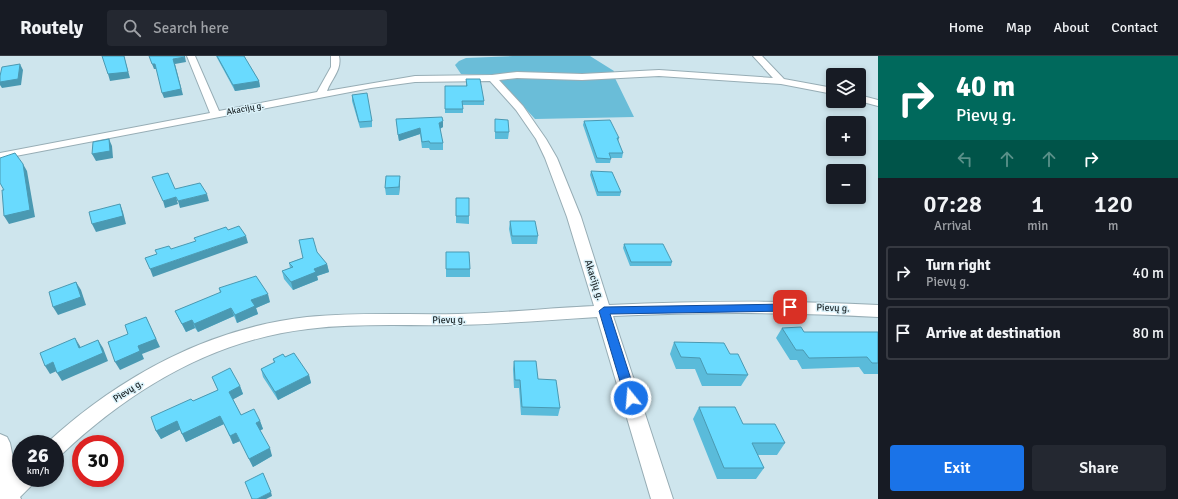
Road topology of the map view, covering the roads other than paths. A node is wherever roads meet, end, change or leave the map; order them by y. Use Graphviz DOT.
graph roads {
  1 [pos="191,56"];
  2 [pos="334,56"];
  3 [pos="757,56"];
  4 [pos="492,78"];
  5 [pos="781,81"];
  6 [pos="826,90"];
  7 [pos="321,95"];
  8 [pos="866,100"];
  9 [pos="878,103"];
  10 [pos="216,115"];
  11 [pos="0,156"];
  12 [pos="604,311"];
  13 [pos="878,311"];
  14 [pos="64,440"];
  15 [pos="0,443"];
  16 [pos="17,487"];
  17 [pos="8,497"];
  18 [pos="662,499"];
  1 -- 10 [label="street"];
  2 -- 7 [label="street"];
  3 -- 5 [label="street"];
  4 -- 5 [label="street, Akacijų g."];
  4 -- 7 [label="street, Akacijų g."];
  4 -- 12 [label="street, Akacijų g."];
  5 -- 6 [label="street, Akacijų g."];
  7 -- 10 [label="street, Akacijų g."];
  8 -- 9 [label="street"];
  10 -- 11 [label="street, Akacijų g."];
  12 -- 13 [label="street, Pievų g."];
  12 -- 14 [label="street, Pievų g."];
  12 -- 18 [label="street, Akacijų g."];
  15 -- 17 [label="street"];
  16 -- 17 [label="street"];
}
